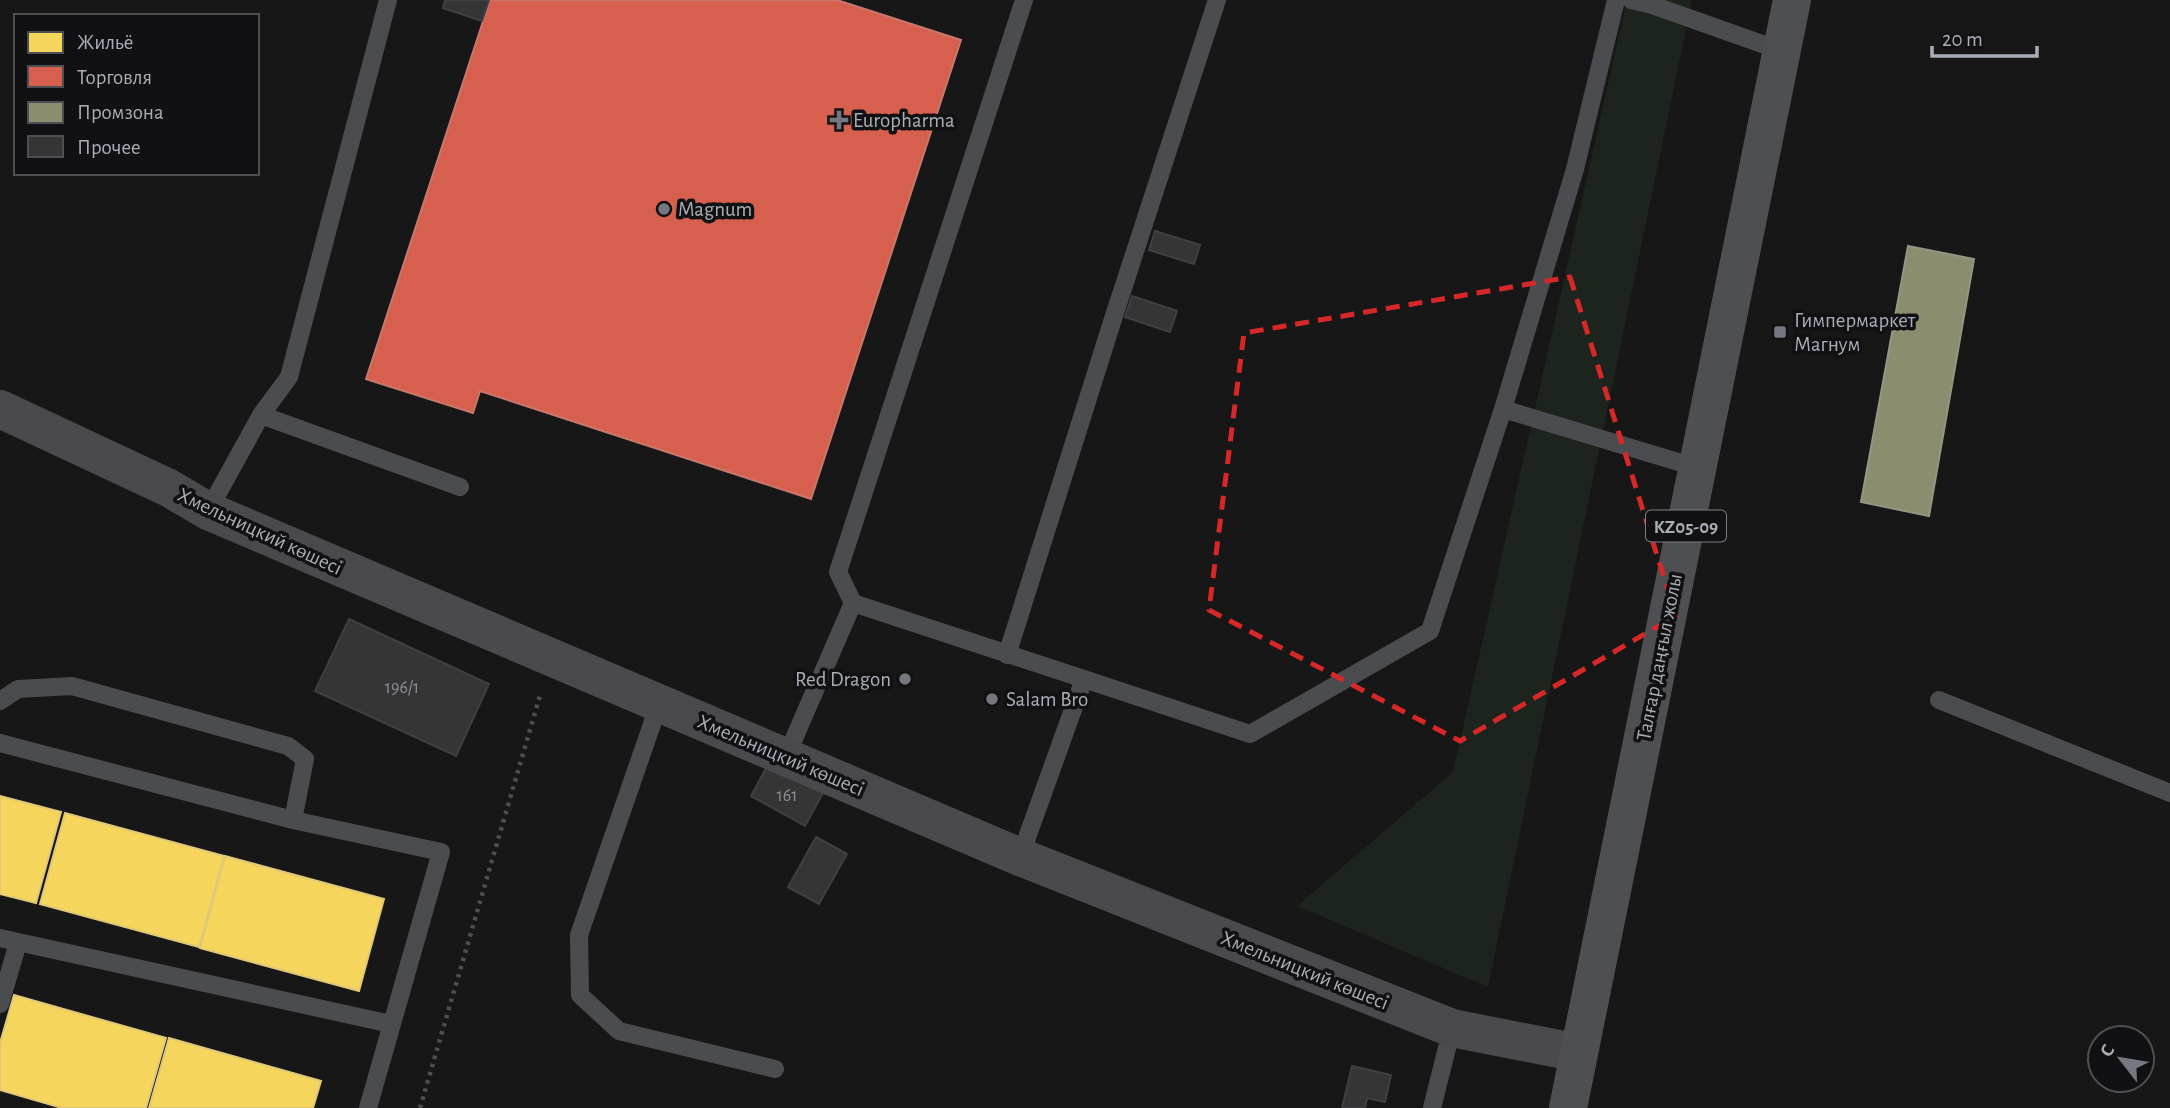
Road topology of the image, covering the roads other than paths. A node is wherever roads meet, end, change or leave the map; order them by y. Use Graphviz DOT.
graph roads {
  1 [pos="388,0"];
  2 [pos="1024,0"];
  3 [pos="1217,0"];
  4 [pos="1616,0"];
  5 [pos="1631,0"];
  6 [pos="1792,0"];
  7 [pos="1782,51"];
  8 [pos="0,408"];
  9 [pos="1503,409"];
  10 [pos="261,415"];
  11 [pos="1698,468"];
  12 [pos="460,487"];
  13 [pos="208,511"];
  14 [pos="853,603"];
  15 [pos="1007,655"];
  16 [pos="1084,679"];
  17 [pos="1939,700"];
  18 [pos="0,701"];
  19 [pos="659,704"];
  20 [pos="0,743"];
  21 [pos="786,757"];
  22 [pos="2170,793"];
  23 [pos="293,820"];
  24 [pos="1020,857"];
  25 [pos="0,939"];
  26 [pos="18,943"];
  27 [pos="0,1004"];
  28 [pos="391,1024"];
  29 [pos="1452,1028"];
  30 [pos="1580,1053"];
  31 [pos="775,1069"];
  32 [pos="368,1108"];
  33 [pos="1432,1108"];
  34 [pos="1568,1108"];
  1 -- 10 [label="lane"];
  2 -- 14 [label="lane"];
  3 -- 15 [label="lane"];
  4 -- 9 [label="lane"];
  5 -- 7 [label="lane"];
  6 -- 7 [label="main road, Талғар даңғыл жолы / KZ05-09"];
  7 -- 11 [label="main road, Талғар даңғыл жолы / KZ05-09"];
  8 -- 13 [label="street, Хмельницкий көшесі"];
  9 -- 11 [label="lane"];
  9 -- 16 [label="lane"];
  10 -- 12 [label="lane"];
  10 -- 13 [label="lane"];
  11 -- 30 [label="main road, Талғар даңғыл жолы / KZ05-09"];
  13 -- 19 [label="street, Хмельницкий көшесі"];
  14 -- 15 [label="lane"];
  14 -- 21 [label="lane"];
  15 -- 16 [label="lane"];
  16 -- 24 [label="lane"];
  17 -- 22 [label="lane"];
  18 -- 23 [label="lane"];
  19 -- 21 [label="street, Хмельницкий көшесі"];
  19 -- 31 [label="lane"];
  20 -- 23 [label="lane"];
  21 -- 24 [label="street, Хмельницкий көшесі"];
  23 -- 28 [label="lane"];
  24 -- 29 [label="street, Хмельницкий көшесі"];
  25 -- 26 [label="lane"];
  26 -- 27 [label="lane"];
  26 -- 28 [label="lane"];
  28 -- 32 [label="lane"];
  29 -- 30 [label="street, Хмельницкий көшесі"];
  29 -- 33 [label="lane"];
  30 -- 34 [label="main road, Талғар даңғыл жолы / KZ05-09"];
}
